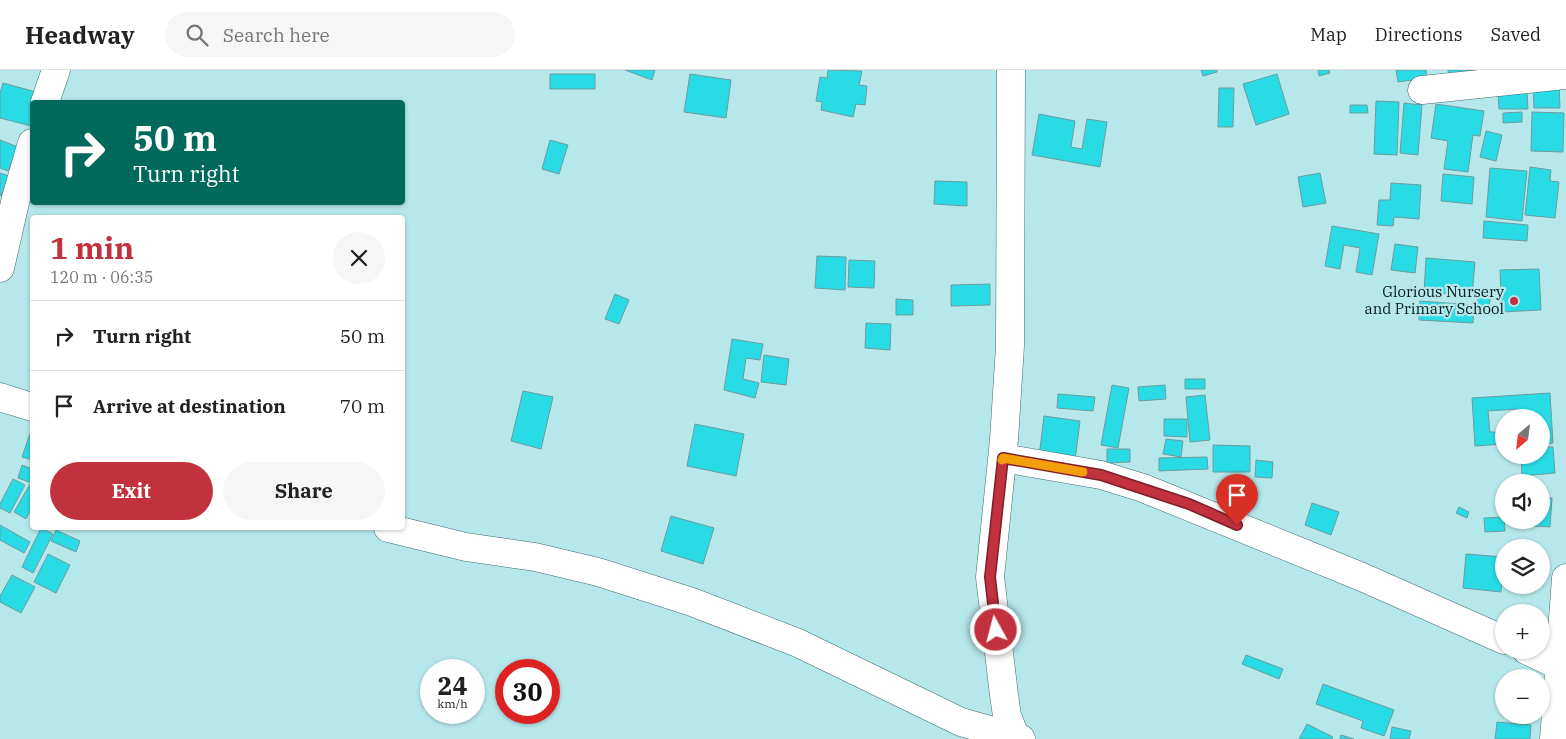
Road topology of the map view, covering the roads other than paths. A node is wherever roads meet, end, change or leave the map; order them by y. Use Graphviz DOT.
graph roads {
  1 [pos="56,70"];
  2 [pos="1011,70"];
  3 [pos="1566,75"];
  4 [pos="1422,90"];
  5 [pos="46,100"];
  6 [pos="30,150"];
  7 [pos="0,268"];
  8 [pos="0,397"];
  9 [pos="30,406"];
  10 [pos="1003,458"];
  11 [pos="396,530"];
  12 [pos="1566,578"];
  13 [pos="1495,636"];
  14 [pos="1545,659"];
  15 [pos="1560,666"];
  16 [pos="1559,727"];
  17 [pos="1018,738"];
  1 -- 5 [label="street"];
  2 -- 10 [label="street"];
  3 -- 4 [label="street"];
  6 -- 7 [label="street"];
  8 -- 9 [label="street"];
  10 -- 13 [label="street"];
  10 -- 17 [label="street"];
  11 -- 17 [label="street"];
  12 -- 15 [label="street"];
  14 -- 15 [label="street"];
  15 -- 16 [label="street"];
}
